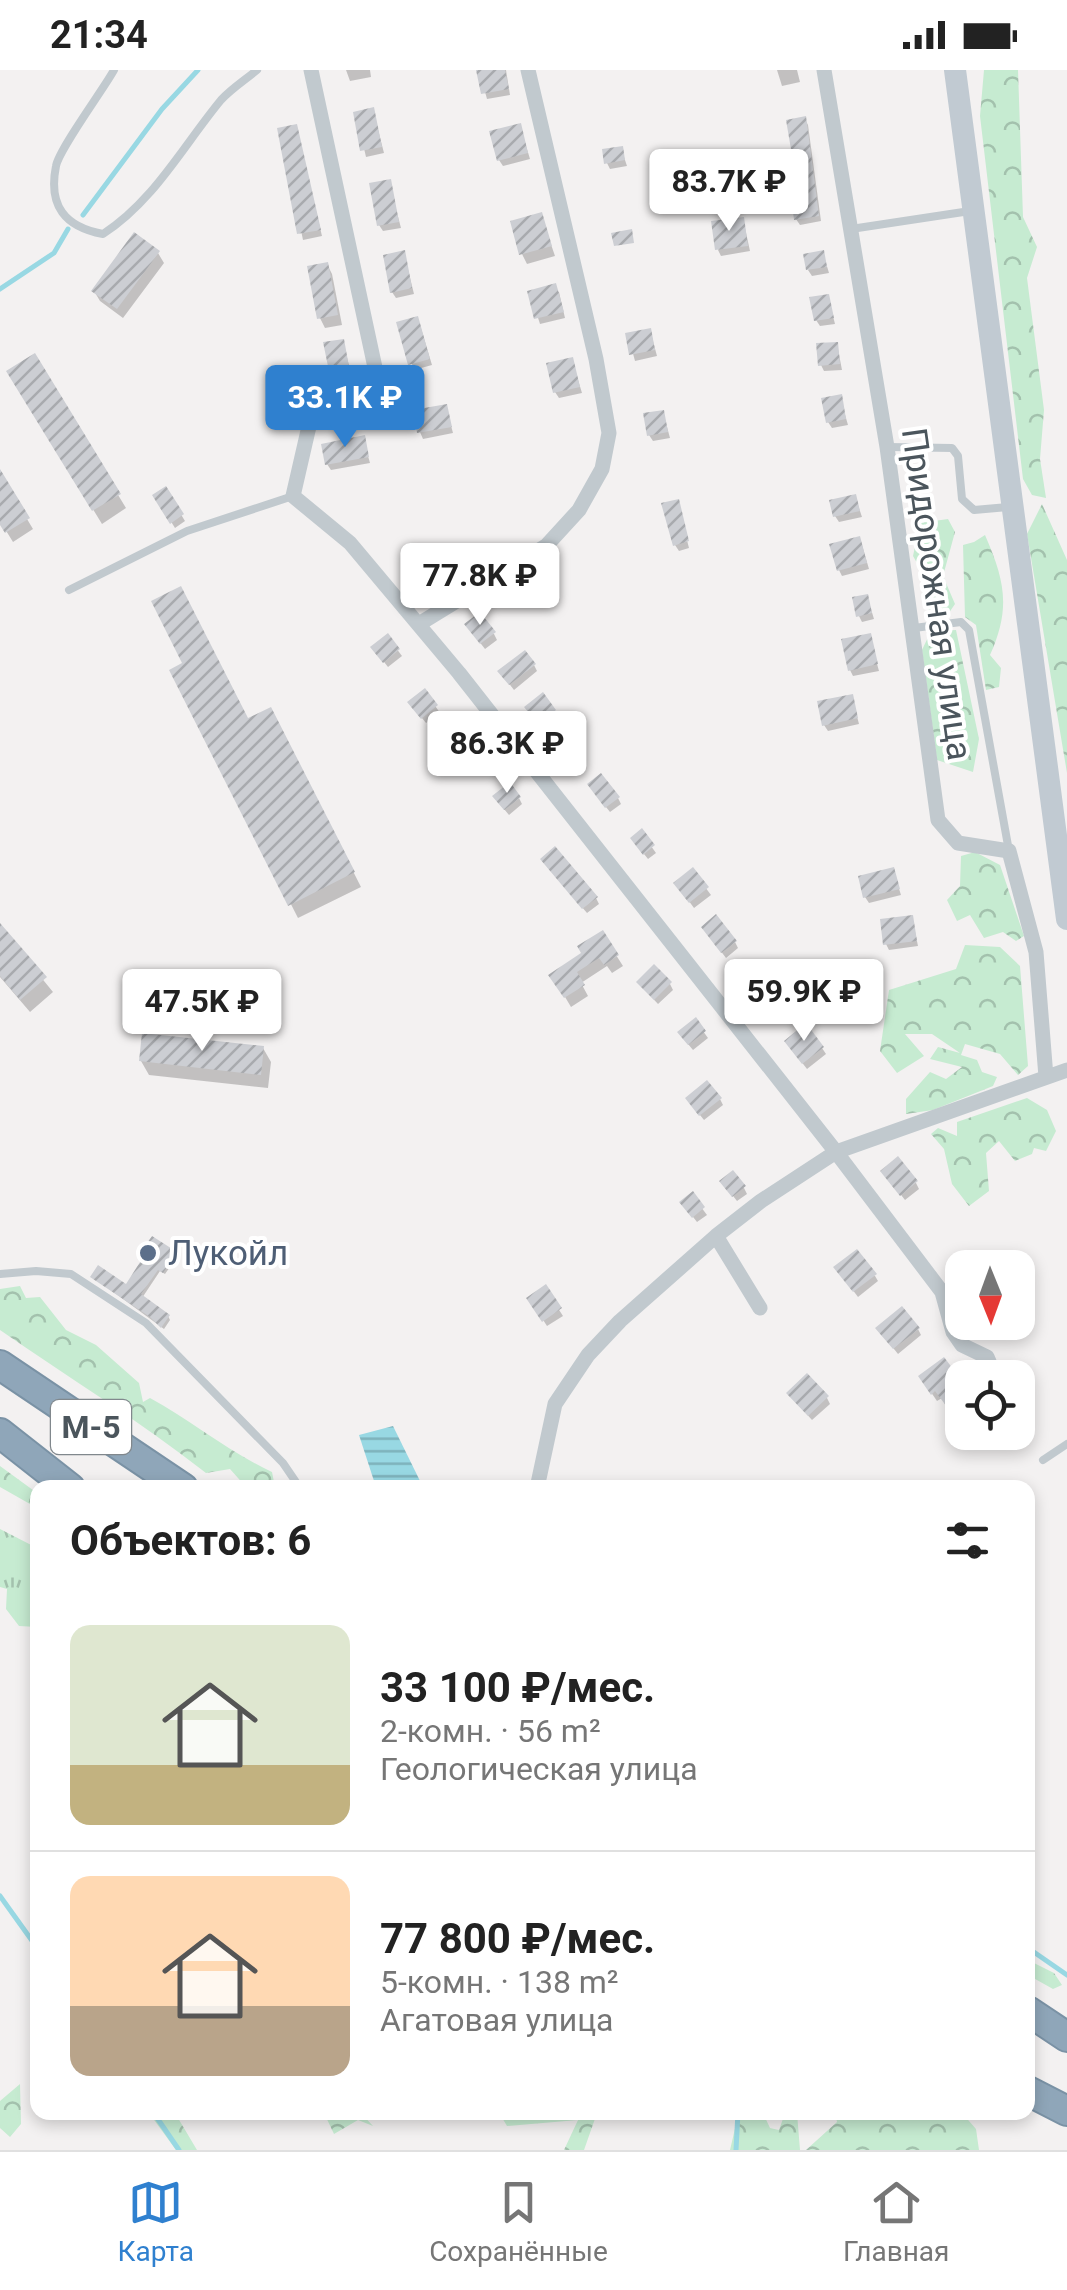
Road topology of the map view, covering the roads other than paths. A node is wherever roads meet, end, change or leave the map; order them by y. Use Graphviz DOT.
graph roads {
  1 [pos="114,70"];
  2 [pos="257,70"];
  3 [pos="311,70"];
  4 [pos="528,70"];
  5 [pos="824,70"];
  6 [pos="954,70"];
  7 [pos="975,210"];
  8 [pos="852,229"];
  9 [pos="887,447"];
  10 [pos="293,496"];
  11 [pos="1012,506"];
  12 [pos="69,590"];
  13 [pos="420,624"];
  14 [pos="914,628"];
  15 [pos="1009,851"];
  16 [pos="1067,920"];
  17 [pos="1067,1070"];
  18 [pos="1046,1077"];
  19 [pos="836,1152"];
  20 [pos="716,1236"];
  21 [pos="0,1274"];
  22 [pos="760,1308"];
  23 [pos="989,1360"];
  24 [pos="0,1365"];
  25 [pos="0,1433"];
  26 [pos="1067,1444"];
  27 [pos="1044,1460"];
  28 [pos="60,1480"];
  29 [pos="171,1480"];
  30 [pos="295,1480"];
  31 [pos="539,1480"];
  32 [pos="1035,2016"];
  33 [pos="1067,2037"];
  34 [pos="1035,2095"];
  35 [pos="1067,2112"];
  1 -- 2 [label="lane"];
  3 -- 10 [label="street"];
  4 -- 13 [label="street"];
  5 -- 8 [label="street, Придорожная улица"];
  6 -- 7 [label="main road"];
  7 -- 8 [label="lane"];
  7 -- 11 [label="main road"];
  8 -- 9 [label="street, Придорожная улица"];
  9 -- 11 [label="lane"];
  9 -- 14 [label="street, Придорожная улица"];
  10 -- 12 [label="lane"];
  10 -- 13 [label="street"];
  11 -- 16 [label="main road"];
  13 -- 19 [label="street"];
  14 -- 15 [label="street, Придорожная улица"];
  14 -- 15 [label="lane"];
  15 -- 18 [label="street"];
  17 -- 18 [label="street"];
  18 -- 19 [label="street"];
  19 -- 20 [label="street"];
  19 -- 23 [label="street"];
  20 -- 22 [label="street"];
  20 -- 31 [label="street"];
  21 -- 30 [label="lane"];
  24 -- 29 [label="highway, М-5"];
  25 -- 28 [label="highway, М-5"];
  26 -- 27 [label="lane"];
  32 -- 33 [label="highway"];
  34 -- 35 [label="highway"];
}
